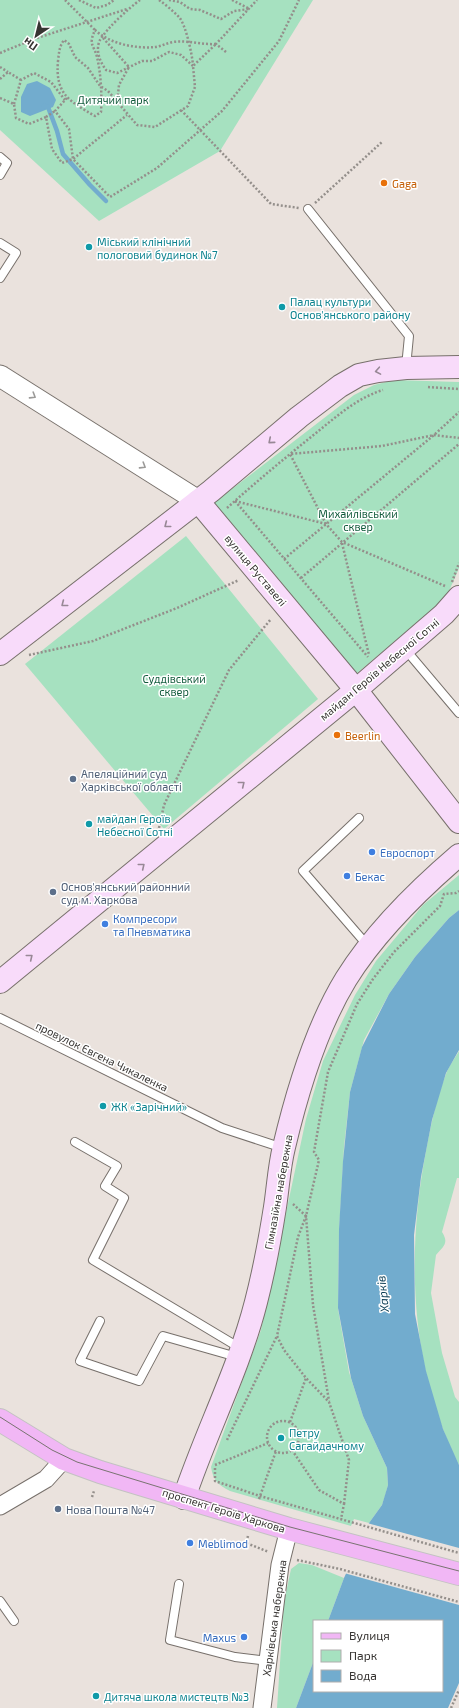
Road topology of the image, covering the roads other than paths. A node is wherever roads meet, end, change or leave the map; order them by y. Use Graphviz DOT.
graph roads {
  1 [pos="0,157"];
  2 [pos="0,175"];
  3 [pos="308,209"];
  4 [pos="0,243"];
  5 [pos="0,278"];
  6 [pos="459,367"];
  7 [pos="406,368"];
  8 [pos="0,376"];
  9 [pos="198,501"];
  10 [pos="455,599"];
  11 [pos="404,648"];
  12 [pos="0,654"];
  13 [pos="356,690"];
  14 [pos="459,713"];
  15 [pos="359,818"];
  16 [pos="459,822"];
  17 [pos="459,855"];
  18 [pos="369,946"];
  19 [pos="0,982"];
  20 [pos="0,1018"];
  21 [pos="75,1142"];
  22 [pos="284,1148"];
  23 [pos="100,1321"];
  24 [pos="239,1353"];
  25 [pos="0,1420"];
  26 [pos="64,1459"];
  27 [pos="184,1498"];
  28 [pos="0,1506"];
  29 [pos="289,1529"];
  30 [pos="459,1574"];
  31 [pos="179,1584"];
  32 [pos="0,1601"];
  33 [pos="14,1621"];
  34 [pos="268,1661"];
  35 [pos="262,1708"];
  1 -- 2 [label="lane"];
  3 -- 7 [label="lane"];
  4 -- 5 [label="lane"];
  6 -- 7 [label="main road"];
  7 -- 9 [label="main road, one-way"];
  8 -- 9 [label="street, вулиця Руставелі, one-way"];
  9 -- 12 [label="main road, one-way"];
  9 -- 13 [label="main road, вулиця Руставелі"];
  10 -- 11 [label="main road, майдан Героїв Небесної Сотні"];
  11 -- 13 [label="main road, майдан Героїв Небесної Сотні"];
  11 -- 14 [label="lane"];
  13 -- 16 [label="main road, вулиця Руставелі"];
  19 -- 13 [label="main road, майдан Героїв Небесної Сотні, one-way"];
  15 -- 18 [label="lane"];
  17 -- 18 [label="main road, Гімназійна набережна"];
  18 -- 22 [label="main road, Гімназійна набережна"];
  20 -- 22 [label="lane, провулок Євгена Чикаленка"];
  21 -- 24 [label="lane"];
  22 -- 24 [label="main road, Гімназійна набережна"];
  23 -- 24 [label="lane"];
  24 -- 27 [label="main road, Гімназійна набережна"];
  25 -- 26 [label="main road, проспект Героїв Харкова"];
  26 -- 27 [label="main road, проспект Героїв Харкова"];
  26 -- 28 [label="street"];
  27 -- 29 [label="main road, проспект Героїв Харкова"];
  29 -- 30 [label="main road, проспект Героїв Харкова"];
  29 -- 34 [label="street, Харківська набережна"];
  31 -- 34 [label="lane"];
  32 -- 33 [label="lane"];
  34 -- 35 [label="street, Харківська набережна"];
}
